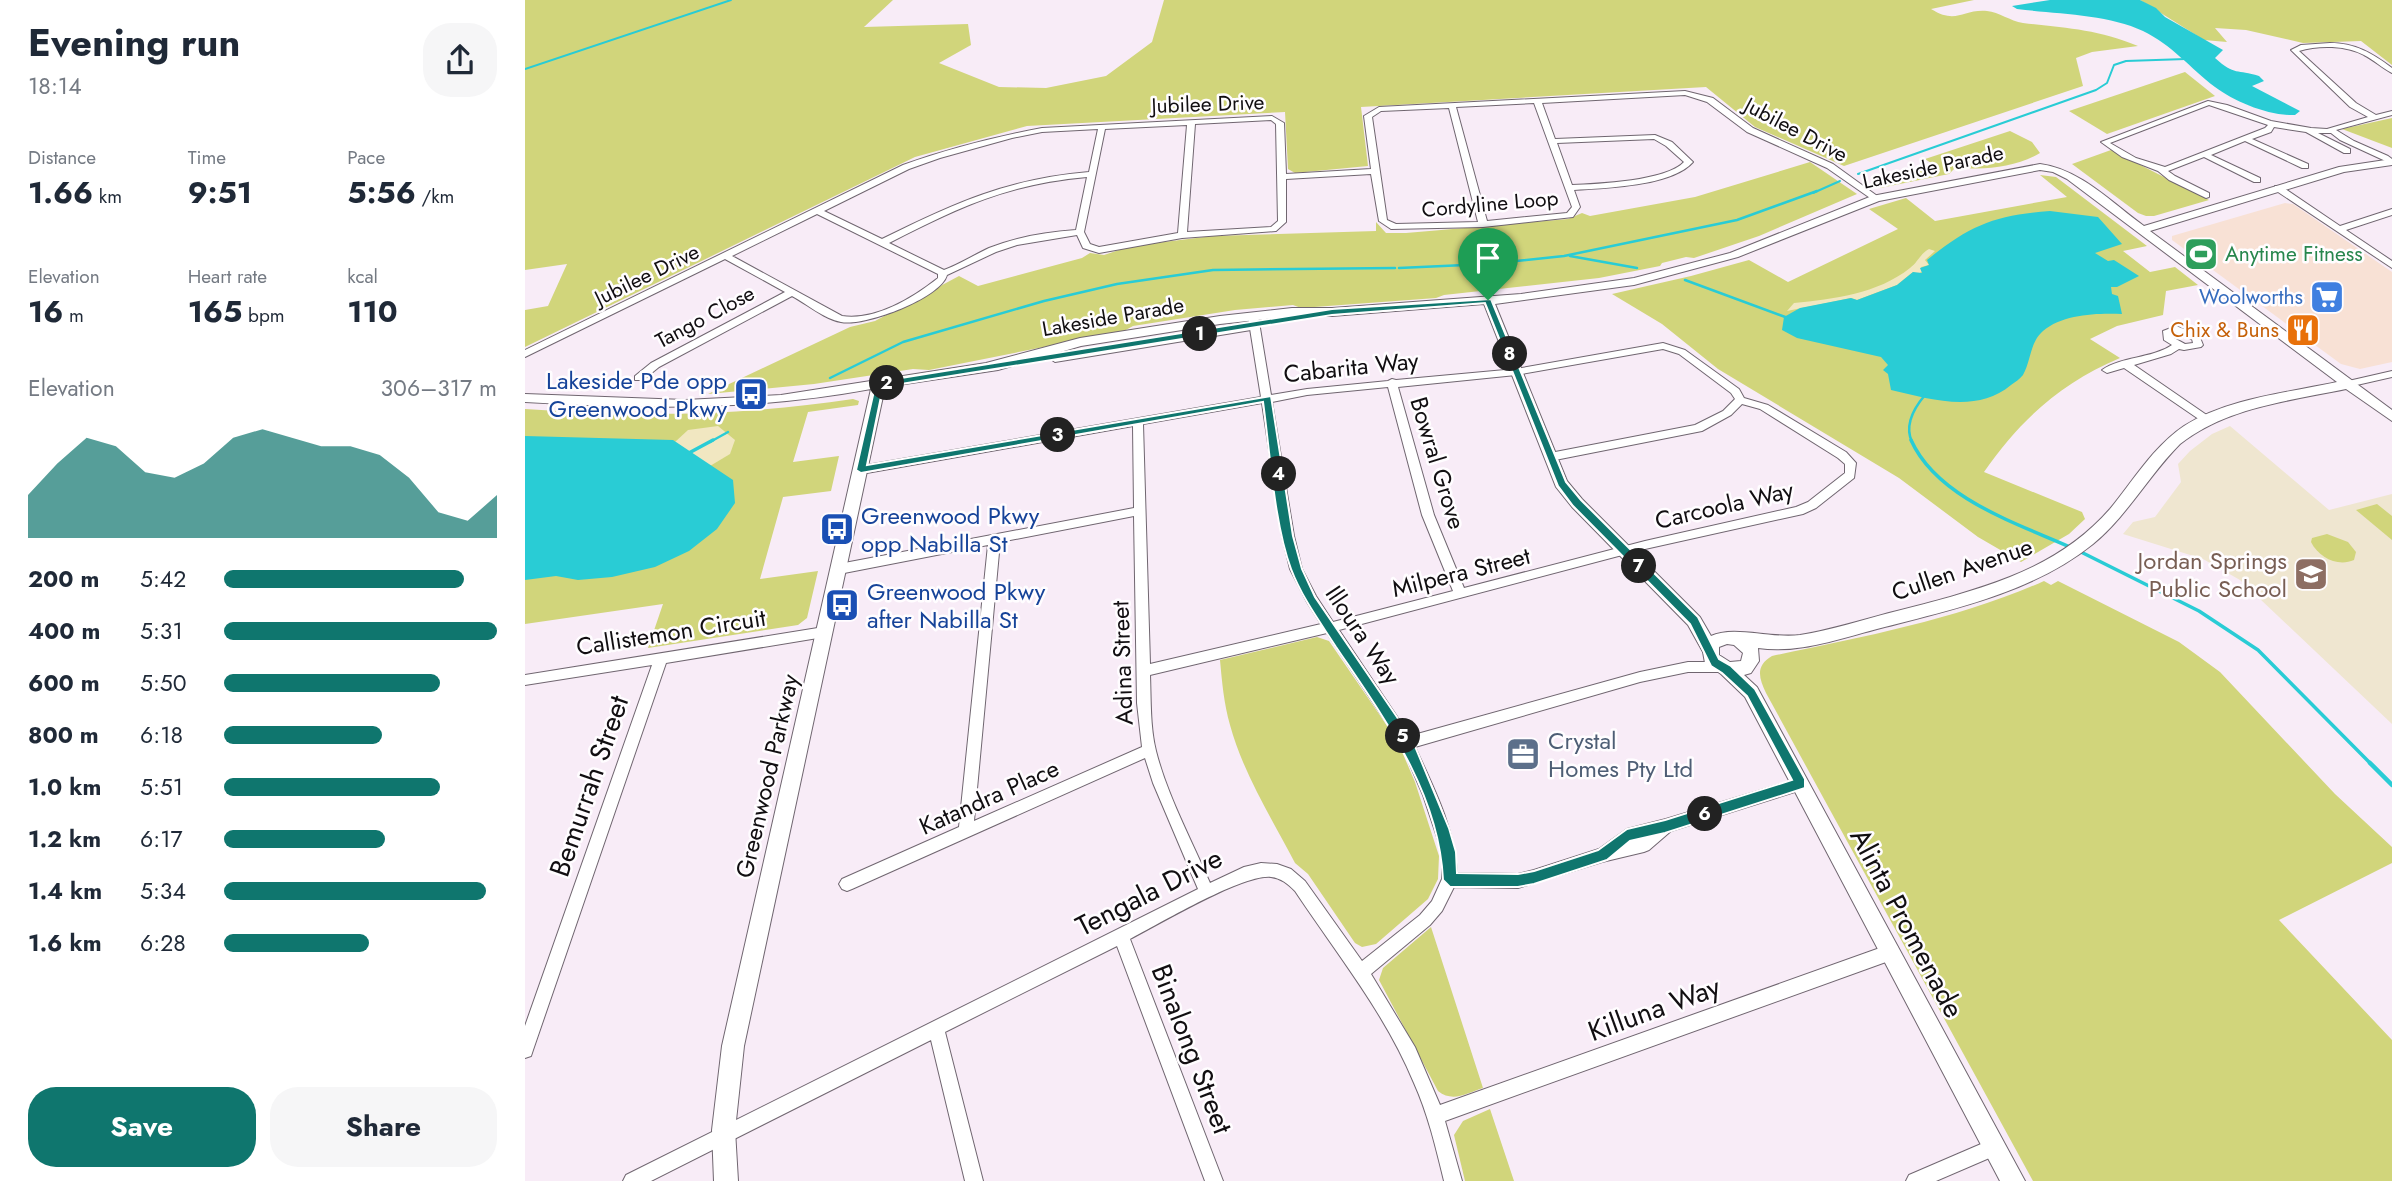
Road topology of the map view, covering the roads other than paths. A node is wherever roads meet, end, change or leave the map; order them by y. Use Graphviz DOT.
graph roads {
  1 [pos="2392,71"];
  2 [pos="1537,100"];
  3 [pos="1452,105"];
  4 [pos="2392,113"];
  5 [pos="2374,117"];
  6 [pos="1191,121"];
  7 [pos="2273,123"];
  8 [pos="1102,127"];
  9 [pos="2308,130"];
  10 [pos="2332,131"];
  11 [pos="2246,139"];
  12 [pos="1552,142"];
  13 [pos="2347,151"];
  14 [pos="2205,155"];
  15 [pos="2392,162"];
  16 [pos="2305,166"];
  17 [pos="2161,169"];
  18 [pos="2392,169"];
  19 [pos="1375,171"];
  20 [pos="1092,174"];
  21 [pos="1282,177"];
  22 [pos="2257,180"];
  23 [pos="1570,188"];
  24 [pos="2283,191"];
  25 [pos="2206,195"];
  26 [pos="1876,198"];
  27 [pos="818,211"];
  28 [pos="2392,212"];
  29 [pos="1483,225"];
  30 [pos="2339,229"];
  31 [pos="1080,232"];
  32 [pos="2146,233"];
  33 [pos="1182,235"];
  34 [pos="883,243"];
  35 [pos="726,256"];
  36 [pos="2392,265"];
  37 [pos="943,273"];
  38 [pos="791,293"];
  39 [pos="1488,300"];
  40 [pos="1254,320"];
  41 [pos="2178,345"];
  42 [pos="525,354"];
  43 [pos="2125,364"];
  44 [pos="2107,370"];
  45 [pos="1516,372"];
  46 [pos="2392,374"];
  47 [pos="639,378"];
  48 [pos="1392,383"];
  49 [pos="879,384"];
  50 [pos="2348,384"];
  51 [pos="525,398"];
  52 [pos="1268,398"];
  53 [pos="1740,400"];
  54 [pos="2392,417"];
  55 [pos="2207,420"];
  56 [pos="1138,421"];
  57 [pos="1549,457"];
  58 [pos="861,470"];
  59 [pos="1140,511"];
  60 [pos="994,539"];
  61 [pos="1624,551"];
  62 [pos="839,569"];
  63 [pos="1461,594"];
  64 [pos="1694,621"];
  65 [pos="1330,628"];
  66 [pos="824,632"];
  67 [pos="1734,638"];
  68 [pos="1782,644"];
  69 [pos="661,659"];
  70 [pos="1716,659"];
  71 [pos="1750,663"];
  72 [pos="1143,671"];
  73 [pos="525,680"];
  74 [pos="1751,692"];
  75 [pos="1407,743"];
  76 [pos="1149,750"];
  77 [pos="1801,783"];
  78 [pos="1665,826"];
  79 [pos="967,832"];
  80 [pos="1602,855"];
  81 [pos="1450,880"];
  82 [pos="847,884"];
  83 [pos="1207,892"];
  84 [pos="1121,936"];
  85 [pos="1891,952"];
  86 [pos="1359,973"];
  87 [pos="936,1028"];
  88 [pos="525,1050"];
  89 [pos="1435,1116"];
  90 [pos="723,1136"];
  91 [pos="1995,1147"];
  92 [pos="632,1181"];
  93 [pos="726,1181"];
  94 [pos="974,1181"];
  95 [pos="1214,1181"];
  96 [pos="1453,1181"];
  97 [pos="1915,1181"];
  98 [pos="2013,1181"];
  1 -- 5 [label="street"];
  2 -- 3 [label="street, Jubilee Drive"];
  2 -- 12 [label="street, Cordyline Loop"];
  2 -- 26 [label="street, Jubilee Drive"];
  3 -- 19 [label="street, Jubilee Drive"];
  3 -- 29 [label="street"];
  4 -- 5 [label="street"];
  5 -- 10 [label="street"];
  6 -- 8 [label="street, Jubilee Drive"];
  6 -- 21 [label="street, Jubilee Drive"];
  6 -- 33 [label="street"];
  7 -- 9 [label="street"];
  7 -- 11 [label="street"];
  7 -- 17 [label="street"];
  8 -- 20 [label="street"];
  8 -- 27 [label="street, Jubilee Drive"];
  9 -- 10 [label="street"];
  9 -- 13 [label="street"];
  10 -- 15 [label="street"];
  11 -- 14 [label="street"];
  11 -- 16 [label="street"];
  12 -- 23 [label="street, Cordyline Loop"];
  12 -- 23 [label="street"];
  14 -- 17 [label="street"];
  14 -- 22 [label="street"];
  15 -- 24 [label="street"];
  17 -- 25 [label="street"];
  18 -- 24 [label="street"];
  19 -- 21 [label="street"];
  19 -- 29 [label="street, Cordyline Loop"];
  20 -- 31 [label="street"];
  20 -- 34 [label="street"];
  21 -- 33 [label="street"];
  23 -- 29 [label="street, Cordyline Loop"];
  24 -- 30 [label="street"];
  24 -- 32 [label="street"];
  26 -- 32 [label="street, Lakeside Parade"];
  26 -- 39 [label="street, Lakeside Parade"];
  27 -- 34 [label="street"];
  27 -- 35 [label="street, Jubilee Drive"];
  28 -- 30 [label="street"];
  30 -- 36 [label="street"];
  31 -- 33 [label="street"];
  31 -- 37 [label="street"];
  32 -- 50 [label="street, Lakeside Parade"];
  34 -- 37 [label="street"];
  35 -- 38 [label="street"];
  35 -- 42 [label="street, Jubilee Drive"];
  37 -- 38 [label="street"];
  38 -- 47 [label="street, Tango Close"];
  39 -- 40 [label="street, Lakeside Parade"];
  39 -- 45 [label="street, Alinta Promenade"];
  40 -- 49 [label="street, Lakeside Parade"];
  40 -- 52 [label="street, Illoura Way"];
  41 -- 43 [label="street"];
  43 -- 44 [label="street"];
  43 -- 55 [label="street"];
  45 -- 48 [label="street, Cabarita Way"];
  45 -- 53 [label="street, Cabarita Way"];
  45 -- 57 [label="street, Alinta Promenade"];
  46 -- 50 [label="street"];
  48 -- 52 [label="street, Cabarita Way"];
  48 -- 63 [label="street, Bowral Grove"];
  49 -- 51 [label="street, Lakeside Parade"];
  49 -- 58 [label="street, Greenwood Parkway"];
  50 -- 54 [label="street, Lakeside Parade"];
  50 -- 55 [label="street, Cullen Avenue"];
  52 -- 56 [label="street, Cabarita Way"];
  52 -- 65 [label="street, Illoura Way"];
  53 -- 57 [label="street"];
  53 -- 61 [label="street, Carcoola Way"];
  55 -- 68 [label="street, Cullen Avenue"];
  56 -- 58 [label="street, Cabarita Way"];
  56 -- 59 [label="street, Adina Street"];
  57 -- 61 [label="street, Alinta Promenade"];
  58 -- 62 [label="street, Greenwood Parkway"];
  59 -- 60 [label="street"];
  59 -- 72 [label="street, Adina Street"];
  60 -- 62 [label="street"];
  60 -- 79 [label="street"];
  61 -- 63 [label="street, Milpera Street"];
  61 -- 64 [label="street, Alinta Promenade"];
  62 -- 66 [label="street, Greenwood Parkway"];
  63 -- 65 [label="street, Milpera Street"];
  64 -- 67 [label="street, Alinta Promenade"];
  64 -- 70 [label="street, Alinta Promenade"];
  65 -- 72 [label="street, Milpera Street"];
  65 -- 75 [label="street, Illoura Way"];
  66 -- 69 [label="street, Callistemon Circuit"];
  66 -- 90 [label="street, Greenwood Parkway"];
  67 -- 68 [label="street, Cullen Avenue"];
  67 -- 70 [label="street"];
  67 -- 71 [label="street"];
  68 -- 71 [label="street, Cullen Avenue"];
  69 -- 73 [label="street, Callistemon Circuit"];
  69 -- 88 [label="street, Bemurrah Street"];
  70 -- 71 [label="street"];
  70 -- 74 [label="street, Alinta Promenade"];
  70 -- 75 [label="street"];
  71 -- 74 [label="street, Alinta Promenade"];
  72 -- 76 [label="street, Adina Street"];
  74 -- 77 [label="street, Alinta Promenade"];
  75 -- 81 [label="street, Illoura Way"];
  76 -- 79 [label="street, Katandra Place"];
  76 -- 83 [label="street, Adina Street"];
  77 -- 78 [label="street"];
  77 -- 85 [label="street, Alinta Promenade"];
  78 -- 80 [label="street"];
  79 -- 82 [label="street, Katandra Place"];
  80 -- 81 [label="street"];
  81 -- 86 [label="street"];
  83 -- 84 [label="street, Tengala Drive"];
  83 -- 86 [label="street, Tengala Drive"];
  84 -- 87 [label="street, Tengala Drive"];
  84 -- 95 [label="street, Binalong Street"];
  85 -- 89 [label="street, Killuna Way"];
  85 -- 91 [label="street, Alinta Promenade"];
  86 -- 89 [label="street, Tengala Drive"];
  87 -- 90 [label="street, Tengala Drive"];
  87 -- 94 [label="street"];
  89 -- 96 [label="street, Tengala Drive"];
  90 -- 92 [label="street"];
  90 -- 93 [label="street, Greenwood Parkway"];
  91 -- 97 [label="street"];
  91 -- 98 [label="street, Alinta Promenade"];
}
